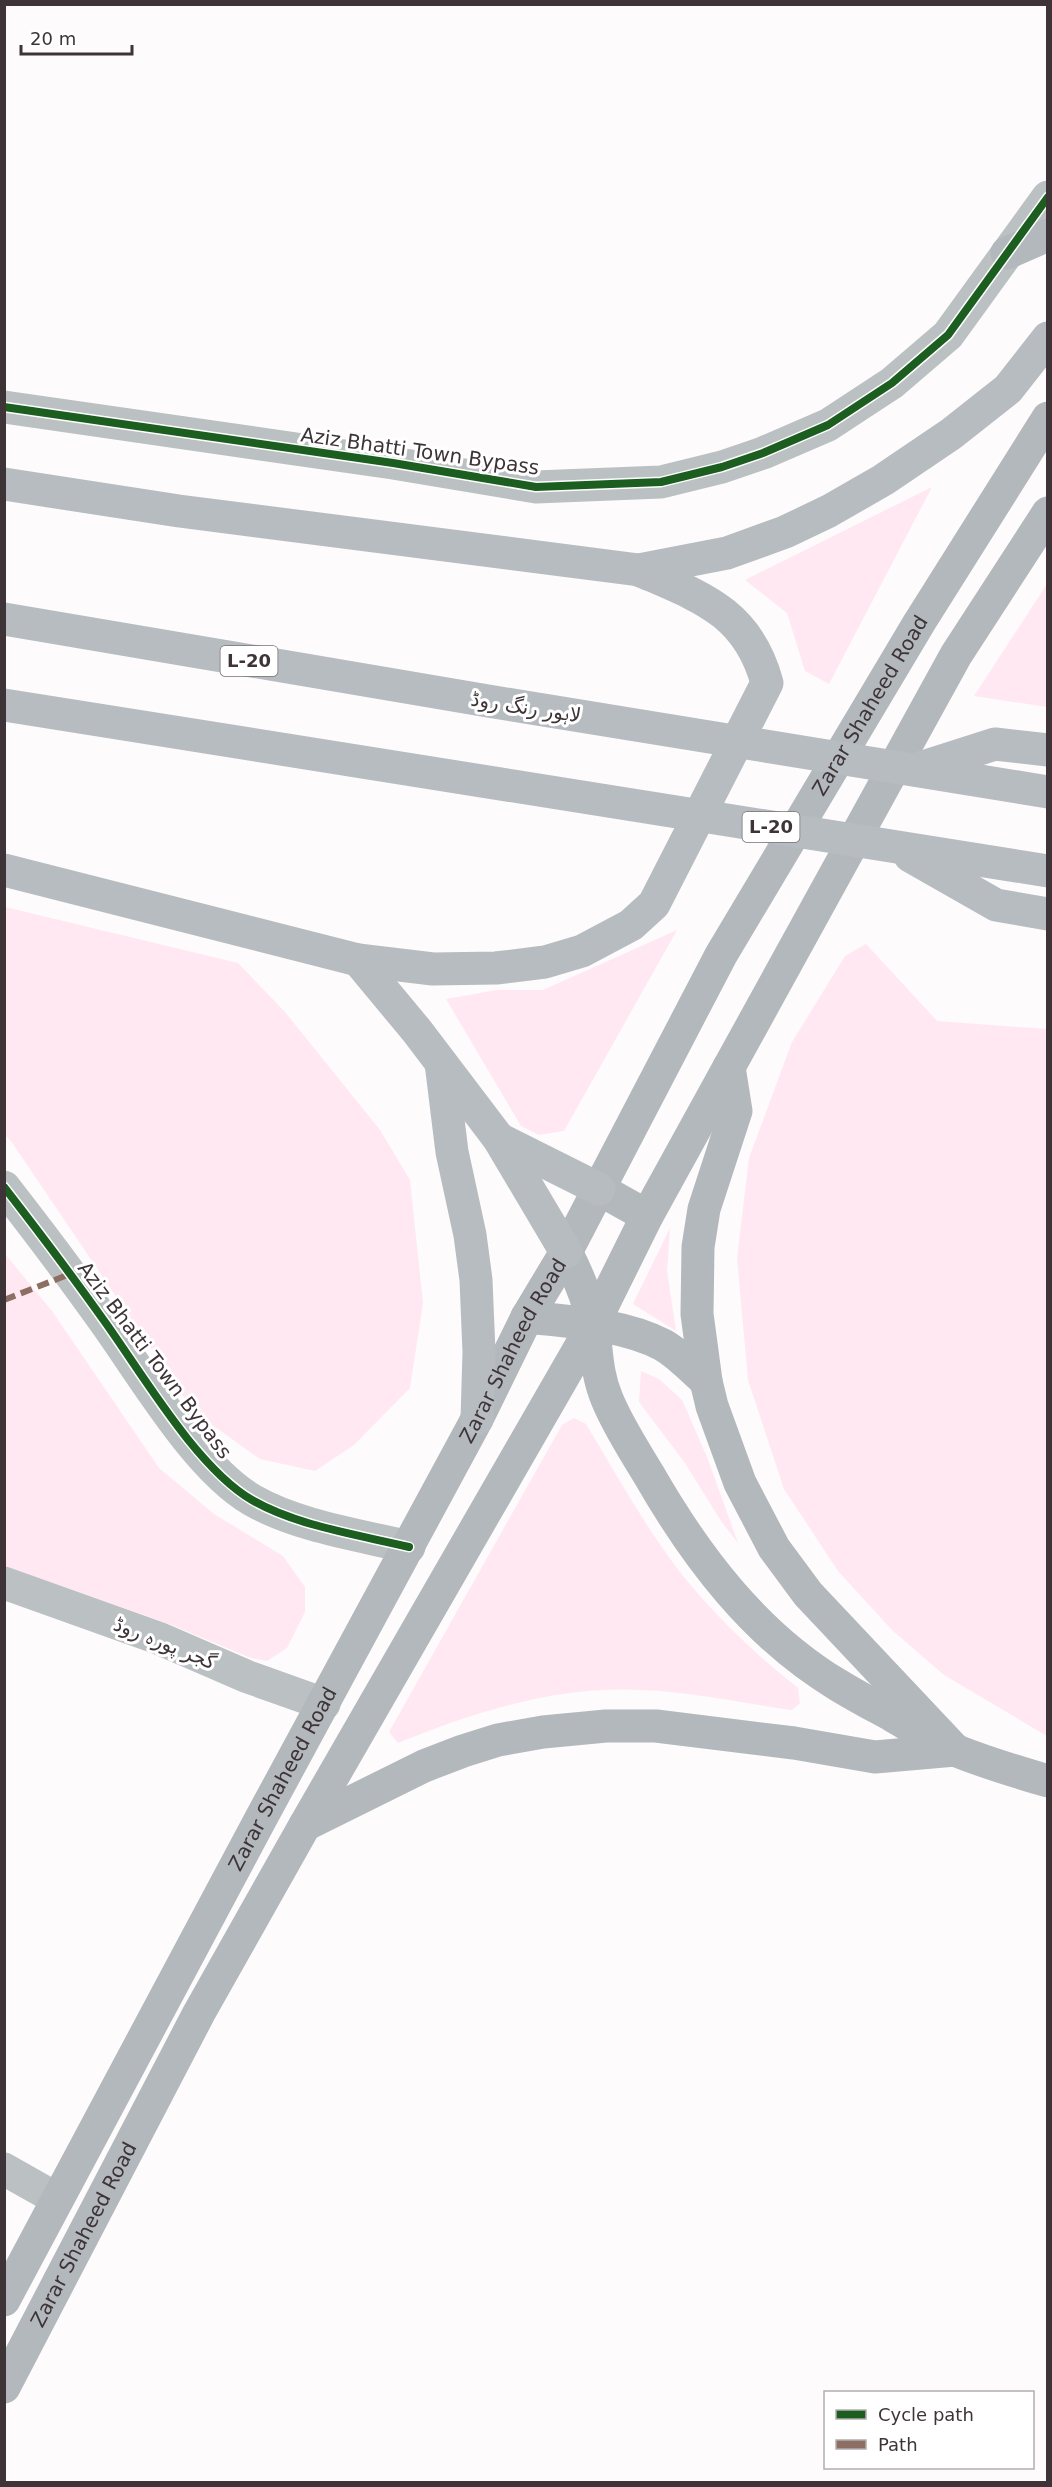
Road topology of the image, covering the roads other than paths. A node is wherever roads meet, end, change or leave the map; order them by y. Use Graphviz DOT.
graph roads {
  1 [pos="1047,197"];
  2 [pos="1047,236"];
  3 [pos="1007,253"];
  4 [pos="1047,338"];
  5 [pos="4,407"];
  6 [pos="1047,418"];
  7 [pos="4,484"];
  8 [pos="1047,513"];
  9 [pos="639,570"];
  10 [pos="4,619"];
  11 [pos="4,705"];
  12 [pos="1047,750"];
  13 [pos="913,770"];
  14 [pos="1047,792"];
  15 [pos="893,846"];
  16 [pos="4,870"];
  17 [pos="1047,871"];
  18 [pos="1047,914"];
  19 [pos="358,960"];
  20 [pos="441,1063"];
  21 [pos="729,1068"];
  22 [pos="499,1139"];
  23 [pos="4,1188"];
  24 [pos="599,1189"];
  25 [pos="647,1216"];
  26 [pos="566,1252"];
  27 [pos="527,1317"];
  28 [pos="593,1325"];
  29 [pos="706,1381"];
  30 [pos="477,1419"];
  31 [pos="409,1547"];
  32 [pos="4,1583"];
  33 [pos="324,1704"];
  34 [pos="955,1750"];
  35 [pos="1047,1781"];
  36 [pos="304,1825"];
  37 [pos="4,2169"];
  38 [pos="57,2199"];
  39 [pos="4,2300"];
  40 [pos="4,2387"];
  1 -- 3 [label="street, Aziz Bhatti Town Bypass"];
  2 -- 3 [label="main road"];
  3 -- 5 [label="street, Aziz Bhatti Town Bypass"];
  4 -- 9 [label="highway"];
  6 -- 24 [label="main road, Zarar Shaheed Road"];
  7 -- 9 [label="highway"];
  8 -- 21 [label="main road, Zarar Shaheed Road"];
  9 -- 19 [label="highway"];
  10 -- 13 [label="highway, لاہور رنگ روڈ / L-20"];
  11 -- 15 [label="highway, L-20"];
  12 -- 13 [label="highway"];
  13 -- 14 [label="highway, لاہور رنگ روڈ / L-20"];
  15 -- 17 [label="highway, L-20"];
  15 -- 18 [label="highway"];
  16 -- 19 [label="highway"];
  19 -- 20 [label="highway"];
  20 -- 22 [label="highway"];
  20 -- 30 [label="highway"];
  21 -- 25 [label="main road, Zarar Shaheed Road"];
  21 -- 29 [label="main road"];
  22 -- 24 [label="highway"];
  22 -- 26 [label="highway"];
  23 -- 31 [label="street, Aziz Bhatti Town Bypass"];
  24 -- 25 [label="main road"];
  24 -- 26 [label="main road, Zarar Shaheed Road"];
  25 -- 28 [label="main road, Zarar Shaheed Road"];
  26 -- 27 [label="main road, Zarar Shaheed Road"];
  26 -- 28 [label="main road"];
  27 -- 28 [label="main road"];
  27 -- 30 [label="main road, Zarar Shaheed Road"];
  28 -- 29 [label="main road"];
  28 -- 34 [label="main road"];
  28 -- 36 [label="main road, Zarar Shaheed Road"];
  29 -- 34 [label="main road"];
  30 -- 31 [label="main road, Zarar Shaheed Road"];
  31 -- 33 [label="main road, Zarar Shaheed Road"];
  32 -- 33 [label="street, گجر پورہ روڈ"];
  33 -- 38 [label="main road, Zarar Shaheed Road"];
  34 -- 35 [label="main road"];
  34 -- 36 [label="main road"];
  36 -- 40 [label="main road, Zarar Shaheed Road"];
  37 -- 38 [label="street"];
  38 -- 39 [label="main road, Zarar Shaheed Road"];
}
